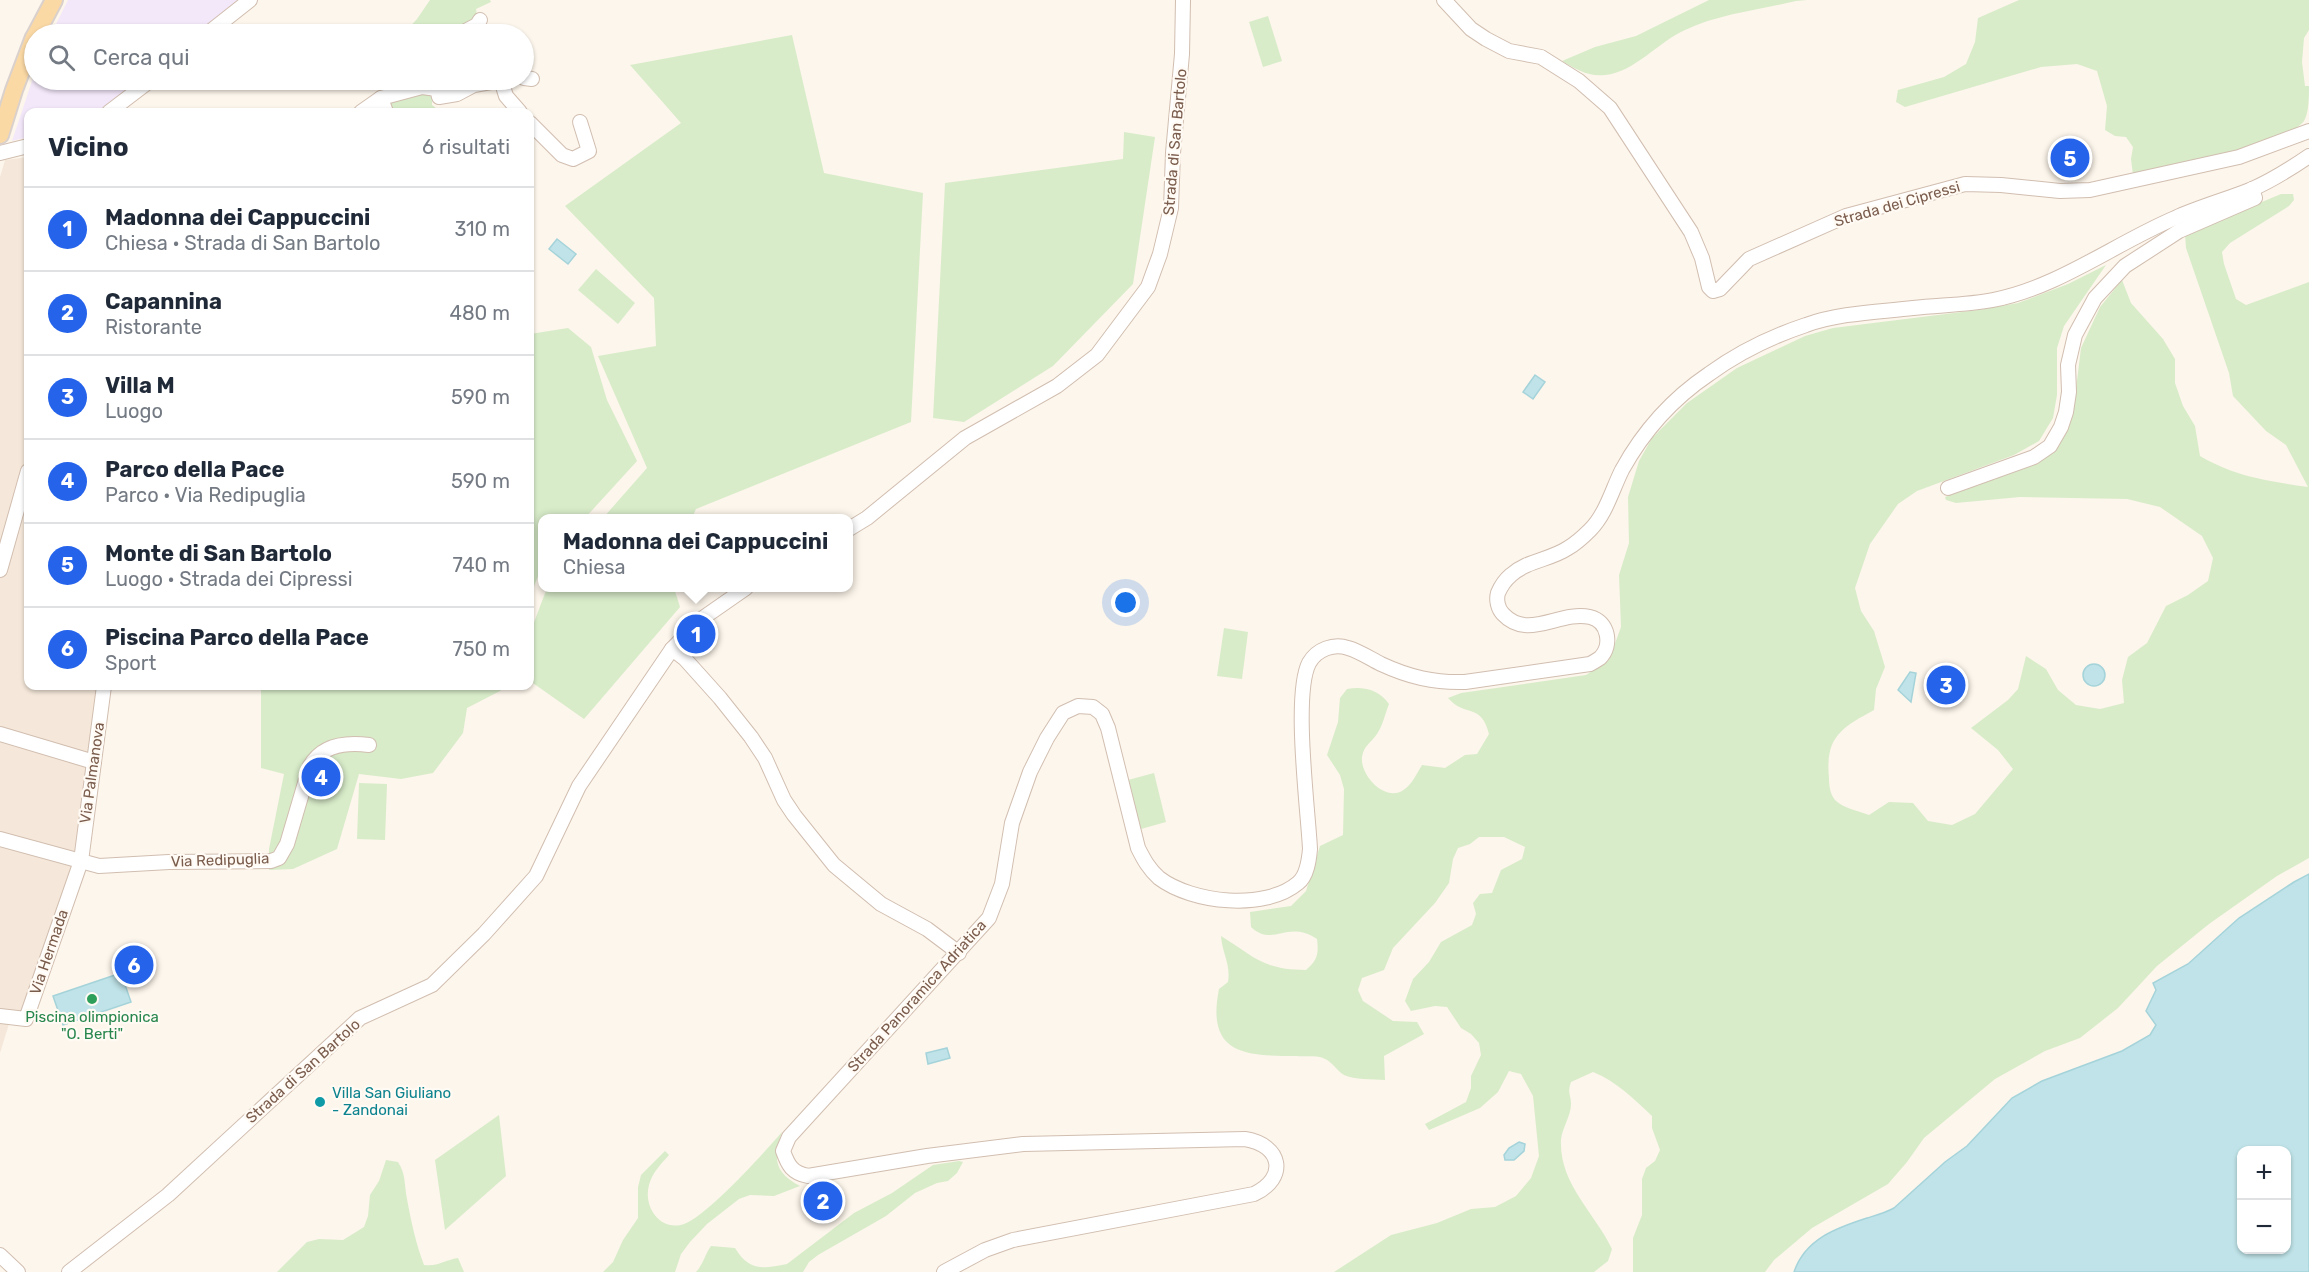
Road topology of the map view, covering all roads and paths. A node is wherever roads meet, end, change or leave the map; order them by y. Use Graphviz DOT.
graph roads {
  1 [pos="54,0"];
  2 [pos="250,0"];
  3 [pos="1184,0"];
  4 [pos="1444,0"];
  5 [pos="480,20"];
  6 [pos="41,24"];
  7 [pos="220,24"];
  8 [pos="478,24"];
  9 [pos="24,64"];
  10 [pos="138,90"];
  11 [pos="411,90"];
  12 [pos="438,90"];
  13 [pos="465,90"];
  14 [pos="504,90"];
  15 [pos="381,98"];
  16 [pos="114,108"];
  17 [pos="367,108"];
  18 [pos="385,108"];
  19 [pos="516,108"];
  20 [pos="580,123"];
  21 [pos="534,127"];
  22 [pos="2309,131"];
  23 [pos="0,135"];
  24 [pos="24,147"];
  25 [pos="0,153"];
  26 [pos="2309,156"];
  27 [pos="2252,189"];
  28 [pos="24,487"];
  29 [pos="1948,488"];
  30 [pos="853,527"];
  31 [pos="0,570"];
  32 [pos="740,592"];
  33 [pos="672,649"];
  34 [pos="103,690"];
  35 [pos="0,734"];
  36 [pos="369,745"];
  37 [pos="93,762"];
  38 [pos="0,839"];
  39 [pos="81,861"];
  40 [pos="959,953"];
  41 [pos="0,1016"];
  42 [pos="0,1255"];
  43 [pos="18,1272"];
  44 [pos="69,1272"];
  45 [pos="944,1272"];
  1 -- 6 [label="main road"];
  2 -- 7 [label="street"];
  3 -- 30 [label="street, Strada di San Bartolo"];
  4 -- 22 [label="street, Strada dei Cipressi"];
  5 -- 8 [label="street"];
  9 -- 23 [label="main road"];
  10 -- 16 [label="street"];
  11 -- 15 [label="street"];
  12 -- 13 [label="street"];
  14 -- 19 [label="street"];
  15 -- 17 [label="street"];
  15 -- 18 [label="street"];
  20 -- 21 [label="street"];
  24 -- 25 [label="street"];
  26 -- 27 [label="street, Strada Panoramica Adriatica"];
  27 -- 29 [label="street"];
  27 -- 40 [label="street, Strada Panoramica Adriatica"];
  28 -- 31 [label="street"];
  32 -- 33 [label="street, Strada di San Bartolo"];
  33 -- 40 [label="street"];
  33 -- 44 [label="street, Strada di San Bartolo"];
  34 -- 37 [label="street, Via Palmanova"];
  35 -- 37 [label="street"];
  36 -- 39 [label="street, Via Redipuglia"];
  37 -- 39 [label="street, Via Palmanova"];
  38 -- 39 [label="street, Via Redipuglia"];
  39 -- 41 [label="street, Via Hermada"];
  40 -- 45 [label="street, Strada Panoramica Adriatica"];
  42 -- 43 [label="street"];
}
